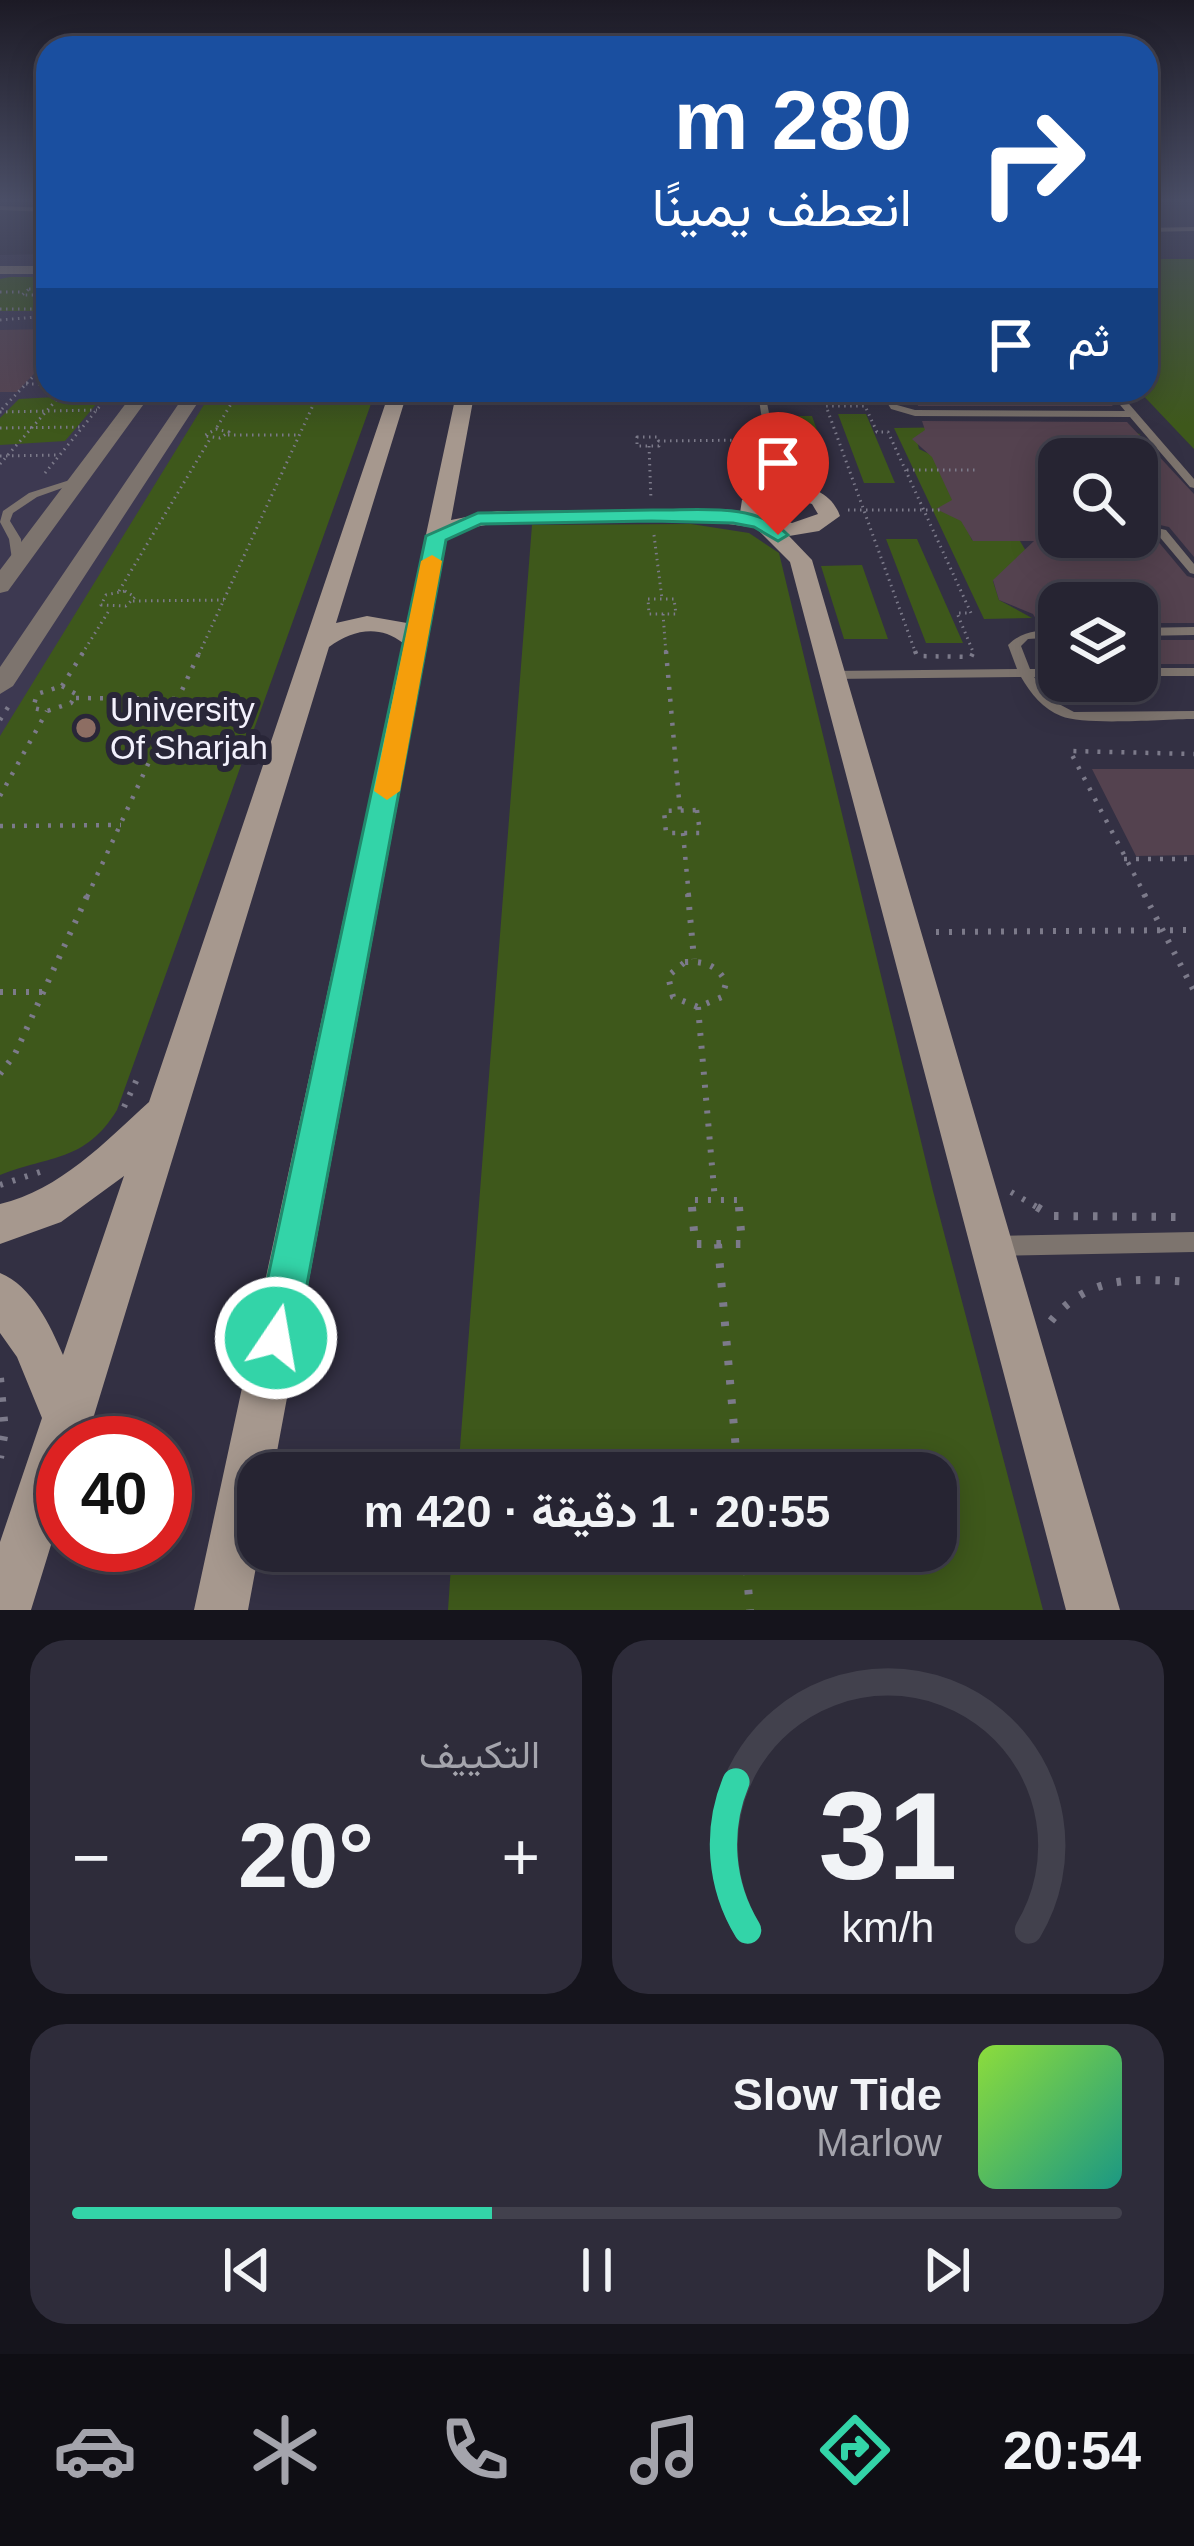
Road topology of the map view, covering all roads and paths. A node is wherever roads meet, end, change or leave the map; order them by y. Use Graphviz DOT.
graph roads {
  1 [pos="0,292"];
  2 [pos="36,292"];
  3 [pos="28,294"];
  4 [pos="14,309"];
  5 [pos="30,309"];
  6 [pos="36,309"];
  7 [pos="0,310"];
  8 [pos="21,316"];
  9 [pos="36,317"];
  10 [pos="0,320"];
  11 [pos="36,374"];
  12 [pos="26,384"];
  13 [pos="36,384"];
  14 [pos="55,402"];
  15 [pos="104,402"];
  16 [pos="136,402"];
  17 [pos="188,402"];
  18 [pos="230,402"];
  19 [pos="315,402"];
  20 [pos="395,402"];
  21 [pos="464,402"];
  22 [pos="764,402"];
  23 [pos="891,402"];
  24 [pos="1122,402"];
  25 [pos="98,410"];
  26 [pos="47,411"];
  27 [pos="0,412"];
  28 [pos="1132,414"];
  29 [pos="85,427"];
  30 [pos="0,428"];
  31 [pos="32,428"];
  32 [pos="217,428"];
  33 [pos="300,434"];
  34 [pos="229,435"];
  35 [pos="210,439"];
  36 [pos="768,439"];
  37 [pos="658,441"];
  38 [pos="62,455"];
  39 [pos="0,456"];
  40 [pos="8,456"];
  41 [pos="0,464"];
  42 [pos="774,464"];
  43 [pos="905,470"];
  44 [pos="979,470"];
  45 [pos="38,478"];
  46 [pos="77,481"];
  47 [pos="447,483"];
  48 [pos="1194,485"];
  49 [pos="808,494"];
  50 [pos="756,497"];
  51 [pos="574,510"];
  52 [pos="864,510"];
  53 [pos="924,510"];
  54 [pos="940,510"];
  55 [pos="762,523"];
  56 [pos="816,532"];
  57 [pos="1158,533"];
  58 [pos="436,536"];
  59 [pos="17,563"];
  60 [pos="1194,571"];
  61 [pos="0,586"];
  62 [pos="119,591"];
  63 [pos="224,600"];
  64 [pos="133,601"];
  65 [pos="110,609"];
  66 [pos="663,614"];
  67 [pos="1194,631"];
  68 [pos="1158,632"];
  69 [pos="1038,637"];
  70 [pos="416,642"];
  71 [pos="316,644"];
  72 [pos="1194,671"];
  73 [pos="1158,672"];
  74 [pos="1025,674"];
  75 [pos="1038,674"];
  76 [pos="831,675"];
  77 [pos="0,686"];
  78 [pos="62,686"];
  79 [pos="75,698"];
  80 [pos="178,699"];
  81 [pos="47,711"];
  82 [pos="1194,715"];
  83 [pos="1194,754"];
  84 [pos="0,796"];
  85 [pos="680,811"];
  86 [pos="0,817"];
  87 [pos="121,825"];
  88 [pos="0,826"];
  89 [pos="683,833"];
  90 [pos="1124,859"];
  91 [pos="1193,861"];
  92 [pos="1163,930"];
  93 [pos="1194,930"];
  94 [pos="925,932"];
  95 [pos="694,961"];
  96 [pos="1194,991"];
  97 [pos="0,992"];
  98 [pos="44,992"];
  99 [pos="698,1007"];
  100 [pos="0,1074"];
  101 [pos="137,1079"];
  102 [pos="170,1108"];
  103 [pos="119,1118"];
  104 [pos="60,1166"];
  105 [pos="1003,1183"];
  106 [pos="715,1200"];
  107 [pos="1194,1217"];
  108 [pos="3,1218"];
  109 [pos="1194,1242"];
  110 [pos="718,1244"];
  111 [pos="992,1246"];
  112 [pos="1194,1282"];
  113 [pos="0,1295"];
  114 [pos="1052,1343"];
  115 [pos="0,1378"];
  116 [pos="65,1416"];
  117 [pos="70,1416"];
  118 [pos="737,1452"];
  119 [pos="0,1458"];
  120 [pos="36,1516"];
  121 [pos="747,1572"];
  122 [pos="4,1610"];
  123 [pos="221,1610"];
  124 [pos="750,1610"];
  125 [pos="1093,1610"];
  1 -- 3 [label="path"];
  2 -- 3 [label="path"];
  3 -- 4 [label="path"];
  4 -- 5 [label="path"];
  4 -- 7 [label="path"];
  5 -- 6 [label="path"];
  5 -- 8 [label="path"];
  8 -- 9 [label="path"];
  8 -- 10 [label="path"];
  11 -- 12 [label="path"];
  12 -- 13 [label="path"];
  12 -- 27 [label="path"];
  14 -- 26 [label="path"];
  15 -- 25 [label="path"];
  16 -- 46 [label="street"];
  17 -- 77 [label="street"];
  18 -- 32 [label="path"];
  19 -- 33 [label="path"];
  20 -- 71 [label="street"];
  21 -- 47 [label="street"];
  22 -- 36 [label="lane"];
  23 -- 28 [label="lane"];
  24 -- 28 [label="lane"];
  25 -- 26 [label="path"];
  25 -- 29 [label="path"];
  26 -- 27 [label="path"];
  26 -- 31 [label="path"];
  28 -- 48 [label="lane"];
  29 -- 31 [label="path"];
  29 -- 38 [label="path"];
  30 -- 31 [label="path"];
  31 -- 40 [label="path"];
  32 -- 34 [label="path"];
  32 -- 35 [label="path"];
  33 -- 34 [label="path"];
  33 -- 63 [label="path"];
  34 -- 35 [label="path"];
  35 -- 62 [label="path"];
  36 -- 37 [label="path"];
  36 -- 42 [label="lane"];
  38 -- 40 [label="path"];
  38 -- 45 [label="path"];
  39 -- 40 [label="path"];
  40 -- 41 [label="path"];
  42 -- 49 [label="lane"];
  42 -- 50 [label="lane"];
  43 -- 44 [label="path"];
  43 -- 52 [label="path"];
  43 -- 53 [label="path"];
  46 -- 59 [label="street"];
  46 -- 59 [label="lane"];
  47 -- 51 [label="street"];
  47 -- 58 [label="street"];
  49 -- 50 [label="street"];
  49 -- 56 [label="street"];
  50 -- 51 [label="street"];
  50 -- 55 [label="street"];
  51 -- 55 [label="street"];
  51 -- 58 [label="street"];
  52 -- 53 [label="path"];
  52 -- 53 [label="path"];
  52 -- 56 [label="path"];
  53 -- 54 [label="path"];
  55 -- 56 [label="street"];
  55 -- 56 [label="street"];
  56 -- 76 [label="street"];
  57 -- 60 [label="lane"];
  58 -- 70 [label="street"];
  59 -- 61 [label="street"];
  62 -- 64 [label="path"];
  62 -- 65 [label="path"];
  63 -- 64 [label="path"];
  63 -- 80 [label="path"];
  64 -- 65 [label="path"];
  65 -- 78 [label="path"];
  66 -- 66 [label="path"];
  66 -- 85 [label="path"];
  67 -- 68 [label="lane"];
  69 -- 74 [label="lane"];
  70 -- 71 [label="street"];
  70 -- 123 [label="street"];
  71 -- 102 [label="street"];
  72 -- 73 [label="lane"];
  74 -- 75 [label="lane"];
  74 -- 76 [label="lane"];
  74 -- 82 [label="lane"];
  76 -- 111 [label="street"];
  78 -- 79 [label="path"];
  78 -- 81 [label="path"];
  79 -- 80 [label="path"];
  79 -- 81 [label="path"];
  80 -- 87 [label="path"];
  81 -- 84 [label="path"];
  83 -- 90 [label="path"];
  85 -- 89 [label="path"];
  85 -- 89 [label="path"];
  86 -- 88 [label="path"];
  87 -- 88 [label="path"];
  87 -- 98 [label="path"];
  89 -- 95 [label="path"];
  90 -- 91 [label="path"];
  90 -- 92 [label="path"];
  92 -- 93 [label="path"];
  92 -- 94 [label="path"];
  92 -- 96 [label="path"];
  95 -- 99 [label="path"];
  95 -- 99 [label="path"];
  97 -- 98 [label="path"];
  98 -- 100 [label="path"];
  99 -- 106 [label="path"];
  101 -- 103 [label="path"];
  102 -- 108 [label="street"];
  102 -- 117 [label="street"];
  104 -- 108 [label="path"];
  105 -- 107 [label="path"];
  106 -- 110 [label="path"];
  106 -- 110 [label="path"];
  109 -- 111 [label="lane"];
  110 -- 118 [label="path"];
  111 -- 125 [label="street"];
  112 -- 114 [label="path"];
  113 -- 116 [label="street"];
  115 -- 119 [label="path"];
  120 -- 122 [label="street"];
  121 -- 124 [label="path"];
}
